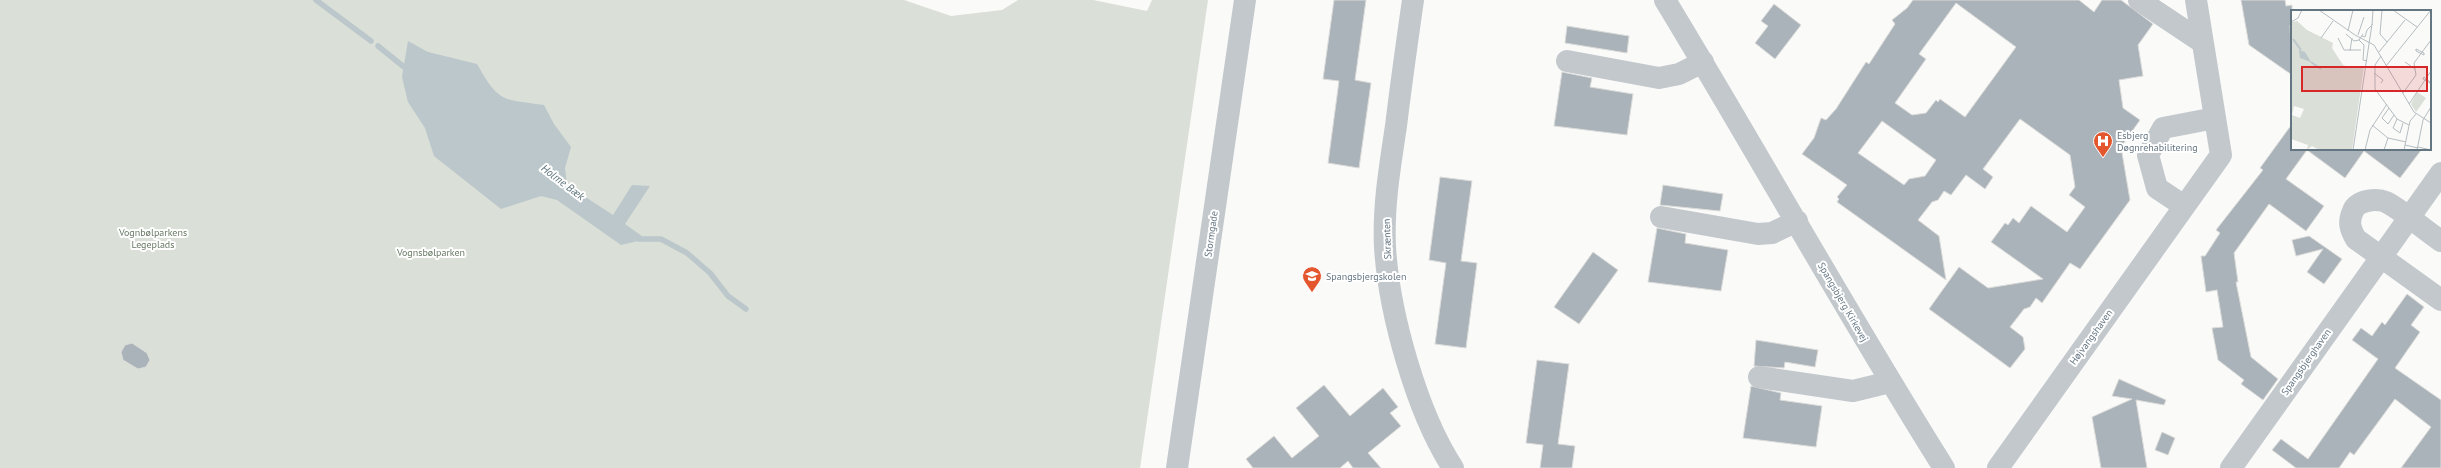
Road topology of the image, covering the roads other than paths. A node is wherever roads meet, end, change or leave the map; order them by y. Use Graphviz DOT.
graph roads {
  1 [pos="1245,0"];
  2 [pos="1413,0"];
  3 [pos="1665,0"];
  4 [pos="2139,0"];
  5 [pos="2196,0"];
  6 [pos="2202,42"];
  7 [pos="1567,61"];
  8 [pos="1703,62"];
  9 [pos="2215,118"];
  10 [pos="2441,173"];
  11 [pos="2184,206"];
  12 [pos="1661,217"];
  13 [pos="2408,218"];
  14 [pos="1797,221"];
  15 [pos="2441,241"];
  16 [pos="2381,257"];
  17 [pos="2441,300"];
  18 [pos="1759,377"];
  19 [pos="1890,382"];
  20 [pos="1177,468"];
  21 [pos="1453,468"];
  22 [pos="1944,468"];
  23 [pos="1998,468"];
  24 [pos="2231,468"];
  1 -- 20 [label="street, Stormgade"];
  2 -- 21 [label="street, Skrænten"];
  3 -- 8 [label="street, Spangsbjerg Kirkevej"];
  4 -- 6 [label="street"];
  5 -- 6 [label="street, Højvangshaven"];
  6 -- 9 [label="street, Højvangshaven"];
  7 -- 8 [label="street"];
  8 -- 14 [label="street, Spangsbjerg Kirkevej"];
  9 -- 11 [label="street, Højvangshaven"];
  9 -- 11 [label="street"];
  10 -- 13 [label="street, Spangsbjerghaven"];
  11 -- 23 [label="street, Højvangshaven"];
  12 -- 14 [label="street"];
  13 -- 15 [label="street"];
  13 -- 16 [label="street, Spangsbjerghaven"];
  13 -- 16 [label="street"];
  14 -- 19 [label="street, Spangsbjerg Kirkevej"];
  16 -- 17 [label="street"];
  16 -- 24 [label="street, Spangsbjerghaven"];
  18 -- 19 [label="street"];
  19 -- 22 [label="street, Spangsbjerg Kirkevej"];
}
